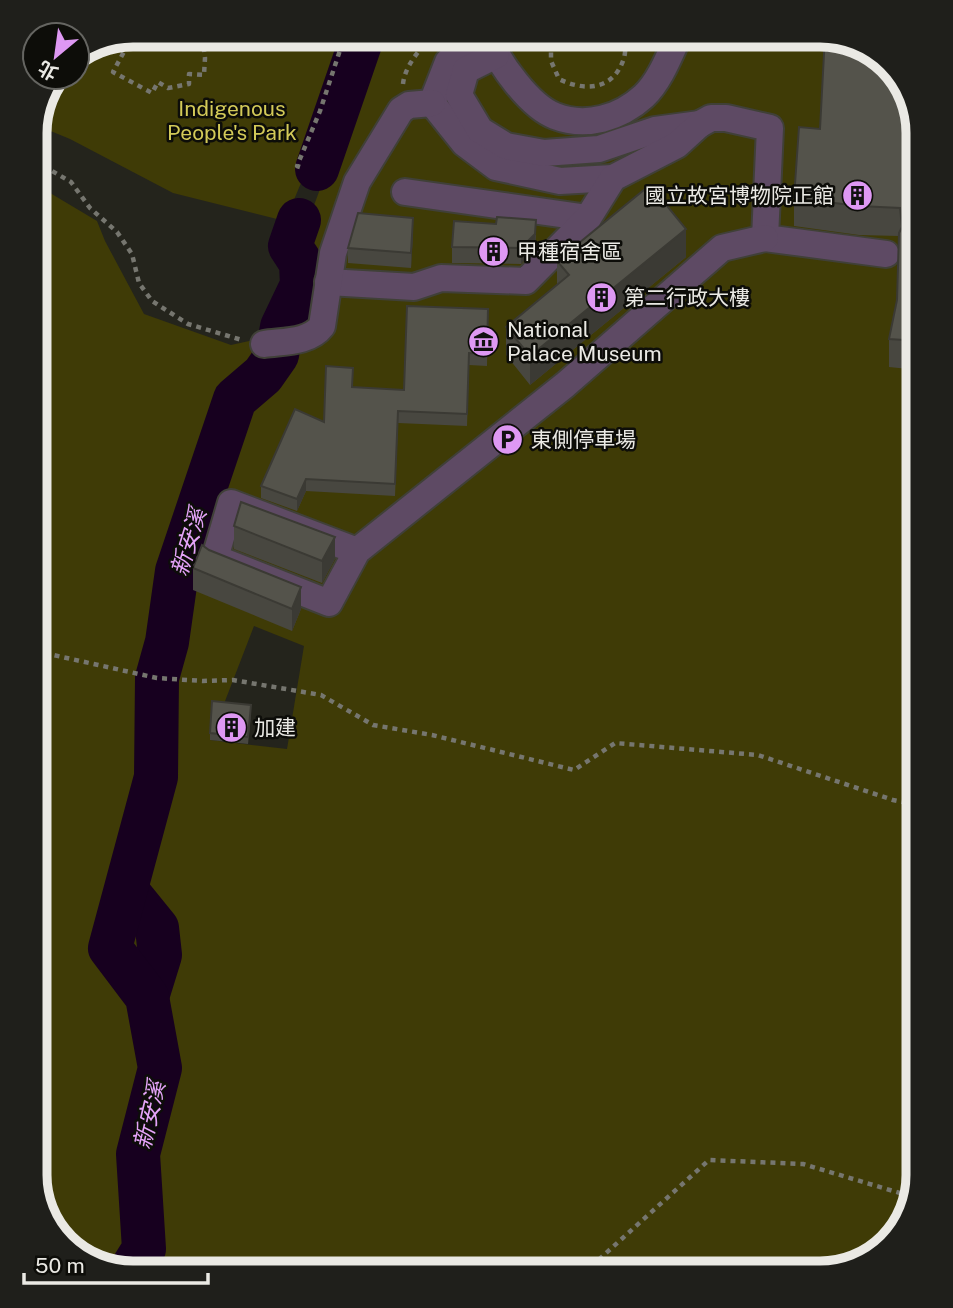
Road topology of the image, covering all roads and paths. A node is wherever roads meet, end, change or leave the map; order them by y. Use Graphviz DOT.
graph roads {
  1 [pos="203,47"];
  2 [pos="341,47"];
  3 [pos="422,47"];
  4 [pos="463,47"];
  5 [pos="489,47"];
  6 [pos="492,47"];
  7 [pos="552,47"];
  8 [pos="625,47"];
  9 [pos="673,47"];
  10 [pos="126,48"];
  11 [pos="421,104"];
  12 [pos="700,124"];
  13 [pos="300,167"];
  14 [pos="47,168"];
  15 [pos="613,178"];
  16 [pos="405,192"];
  17 [pos="588,218"];
  18 [pos="765,238"];
  19 [pos="886,254"];
  20 [pos="328,282"];
  21 [pos="276,342"];
  22 [pos="357,551"];
  23 [pos="47,653"];
  24 [pos="906,803"];
  25 [pos="904,1193"];
  26 [pos="597,1261"];
  1 -- 10 [label="path"];
  2 -- 13 [label="path"];
  3 -- 11 [label="path"];
  4 -- 11 [label="lane"];
  5 -- 12 [label="lane"];
  6 -- 9 [label="lane"];
  7 -- 8 [label="path"];
  11 -- 15 [label="lane"];
  11 -- 20 [label="lane"];
  12 -- 15 [label="lane"];
  12 -- 18 [label="lane"];
  14 -- 21 [label="path"];
  15 -- 17 [label="lane"];
  16 -- 17 [label="lane"];
  17 -- 20 [label="lane"];
  18 -- 19 [label="lane"];
  18 -- 22 [label="lane"];
  20 -- 21 [label="lane"];
  22 -- 22 [label="lane"];
  23 -- 24 [label="path"];
  25 -- 26 [label="path"];
}
